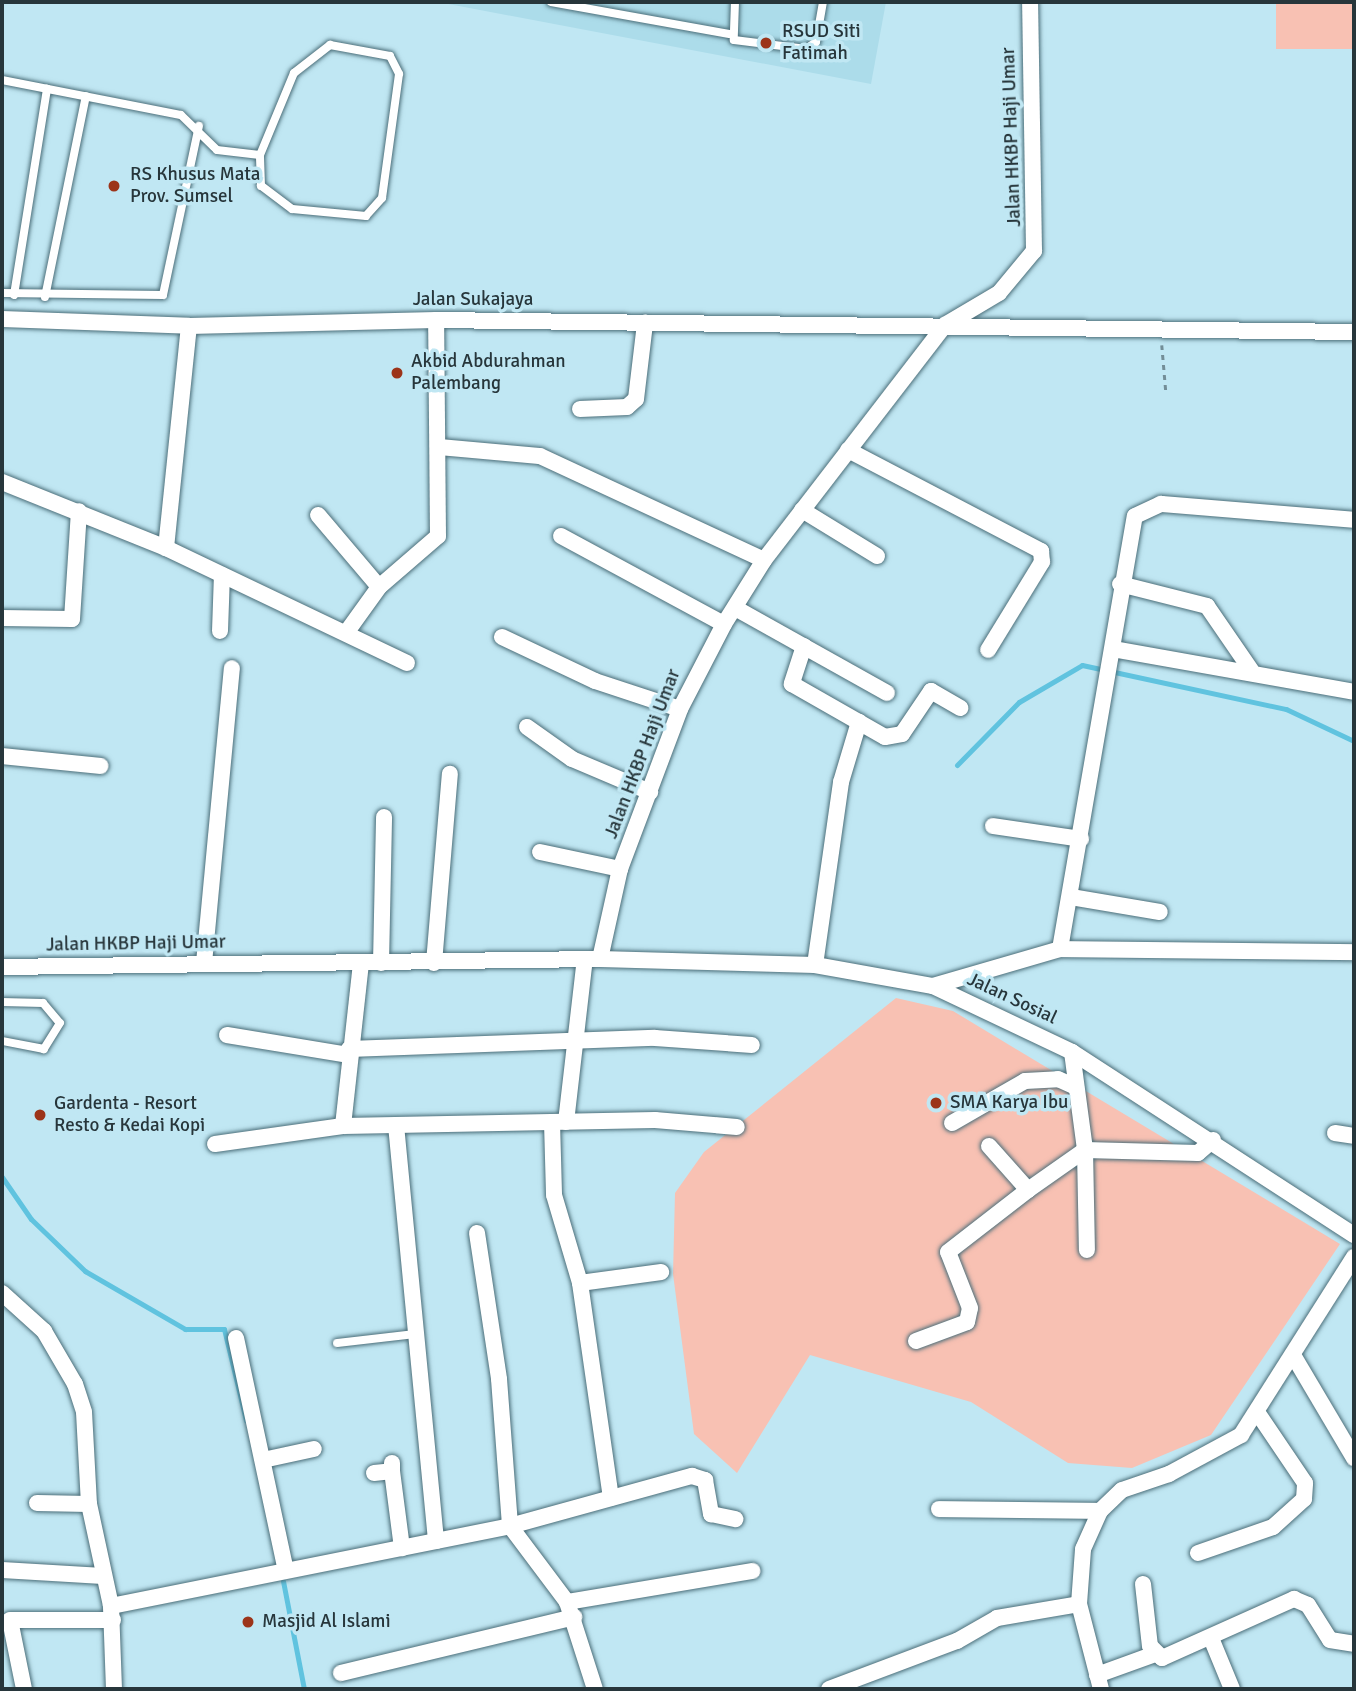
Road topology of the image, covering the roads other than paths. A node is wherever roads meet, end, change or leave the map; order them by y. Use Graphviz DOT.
graph roads {
  1 [pos="551,2"];
  2 [pos="735,2"];
  3 [pos="823,2"];
  4 [pos="1030,2"];
  5 [pos="729,34"];
  6 [pos="2,80"];
  7 [pos="47,89"];
  8 [pos="86,96"];
  9 [pos="199,126"];
  10 [pos="260,155"];
  11 [pos="2,293"];
  12 [pos="13,295"];
  13 [pos="45,297"];
  14 [pos="2,319"];
  15 [pos="436,320"];
  16 [pos="645,323"];
  17 [pos="945,325"];
  18 [pos="189,326"];
  19 [pos="1354,332"];
  20 [pos="580,409"];
  21 [pos="439,447"];
  22 [pos="848,450"];
  23 [pos="2,482"];
  24 [pos="802,510"];
  25 [pos="79,511"];
  26 [pos="318,516"];
  27 [pos="1354,520"];
  28 [pos="561,536"];
  29 [pos="166,548"];
  30 [pos="877,556"];
  31 [pos="764,560"];
  32 [pos="222,575"];
  33 [pos="1120,583"];
  34 [pos="379,587"];
  35 [pos="735,608"];
  36 [pos="2,618"];
  37 [pos="724,624"];
  38 [pos="220,631"];
  39 [pos="346,633"];
  40 [pos="502,637"];
  41 [pos="804,646"];
  42 [pos="1113,649"];
  43 [pos="988,650"];
  44 [pos="407,663"];
  45 [pos="232,668"];
  46 [pos="1251,670"];
  47 [pos="887,692"];
  48 [pos="1354,692"];
  49 [pos="960,708"];
  50 [pos="680,709"];
  51 [pos="859,722"];
  52 [pos="527,727"];
  53 [pos="2,756"];
  54 [pos="100,766"];
  55 [pos="450,774"];
  56 [pos="650,792"];
  57 [pos="384,817"];
  58 [pos="993,825"];
  59 [pos="1081,839"];
  60 [pos="540,852"];
  61 [pos="620,869"];
  62 [pos="1071,897"];
  63 [pos="1160,912"];
  64 [pos="1060,949"];
  65 [pos="1354,952"];
  66 [pos="592,959"];
  67 [pos="204,963"];
  68 [pos="361,963"];
  69 [pos="380,963"];
  70 [pos="434,963"];
  71 [pos="815,965"];
  72 [pos="2,967"];
  73 [pos="933,986"];
  74 [pos="2,1002"];
  75 [pos="227,1035"];
  76 [pos="577,1040"];
  77 [pos="2,1041"];
  78 [pos="752,1045"];
  79 [pos="349,1052"];
  80 [pos="1072,1052"];
  81 [pos="1076,1087"];
  82 [pos="559,1122"];
  83 [pos="952,1123"];
  84 [pos="396,1125"];
  85 [pos="343,1126"];
  86 [pos="737,1127"];
  87 [pos="1335,1133"];
  88 [pos="1354,1136"];
  89 [pos="1213,1140"];
  90 [pos="215,1144"];
  91 [pos="989,1146"];
  92 [pos="1085,1150"];
  93 [pos="1028,1190"];
  94 [pos="477,1233"];
  95 [pos="1354,1235"];
  96 [pos="1087,1250"];
  97 [pos="1354,1257"];
  98 [pos="661,1272"];
  99 [pos="580,1283"];
  100 [pos="2,1293"];
  101 [pos="415,1334"];
  102 [pos="236,1338"];
  103 [pos="916,1341"];
  104 [pos="337,1343"];
  105 [pos="1293,1355"];
  106 [pos="1259,1415"];
  107 [pos="314,1449"];
  108 [pos="1354,1458"];
  109 [pos="264,1460"];
  110 [pos="374,1473"];
  111 [pos="611,1498"];
  112 [pos="37,1503"];
  113 [pos="89,1504"];
  114 [pos="939,1509"];
  115 [pos="1100,1511"];
  116 [pos="735,1519"];
  117 [pos="510,1526"];
  118 [pos="436,1541"];
  119 [pos="402,1548"];
  120 [pos="1198,1553"];
  121 [pos="285,1567"];
  122 [pos="2,1570"];
  123 [pos="752,1571"];
  124 [pos="103,1576"];
  125 [pos="1143,1584"];
  126 [pos="1079,1604"];
  127 [pos="571,1609"];
  128 [pos="112,1613"];
  129 [pos="1211,1638"];
  130 [pos="1354,1644"];
  131 [pos="1155,1654"];
  132 [pos="341,1673"];
  133 [pos="1099,1682"];
  134 [pos="24,1689"];
  135 [pos="114,1689"];
  136 [pos="594,1689"];
  137 [pos="829,1689"];
  138 [pos="1232,1689"];
  1 -- 5 [label="lane"];
  2 -- 5 [label="lane"];
  3 -- 5 [label="lane"];
  4 -- 17 [label="street, Jalan HKBP Haji Umar"];
  6 -- 7 [label="lane"];
  7 -- 8 [label="lane"];
  7 -- 12 [label="lane"];
  8 -- 9 [label="lane"];
  8 -- 13 [label="lane"];
  9 -- 10 [label="lane"];
  9 -- 13 [label="lane"];
  10 -- 10 [label="lane"];
  11 -- 12 [label="lane"];
  12 -- 13 [label="lane"];
  14 -- 18 [label="street, Jalan Sukajaya"];
  15 -- 16 [label="street, Jalan Sukajaya"];
  15 -- 18 [label="street, Jalan Sukajaya"];
  15 -- 21 [label="street"];
  16 -- 17 [label="street, Jalan Sukajaya"];
  16 -- 20 [label="street"];
  17 -- 19 [label="street, Jalan Sukajaya"];
  17 -- 22 [label="street, Jalan HKBP Haji Umar"];
  18 -- 29 [label="street"];
  21 -- 31 [label="street"];
  21 -- 34 [label="street"];
  22 -- 24 [label="street, Jalan HKBP Haji Umar"];
  22 -- 43 [label="street"];
  23 -- 25 [label="street"];
  24 -- 30 [label="street"];
  24 -- 31 [label="street, Jalan HKBP Haji Umar"];
  25 -- 29 [label="street"];
  25 -- 36 [label="street"];
  26 -- 34 [label="street"];
  27 -- 33 [label="street"];
  28 -- 37 [label="street"];
  29 -- 32 [label="street"];
  31 -- 35 [label="street, Jalan HKBP Haji Umar"];
  32 -- 38 [label="street"];
  32 -- 39 [label="street"];
  33 -- 42 [label="street"];
  33 -- 46 [label="street"];
  34 -- 39 [label="street"];
  35 -- 37 [label="street, Jalan HKBP Haji Umar"];
  35 -- 41 [label="street"];
  37 -- 50 [label="street, Jalan HKBP Haji Umar"];
  39 -- 44 [label="street"];
  40 -- 50 [label="street"];
  41 -- 47 [label="street"];
  41 -- 51 [label="street"];
  42 -- 46 [label="street"];
  42 -- 59 [label="street"];
  45 -- 67 [label="street"];
  46 -- 48 [label="street"];
  49 -- 51 [label="street"];
  50 -- 56 [label="street, Jalan HKBP Haji Umar"];
  51 -- 71 [label="street"];
  52 -- 56 [label="street"];
  53 -- 54 [label="street"];
  55 -- 70 [label="street"];
  56 -- 61 [label="street, Jalan HKBP Haji Umar"];
  57 -- 69 [label="street"];
  58 -- 59 [label="street"];
  59 -- 62 [label="street"];
  60 -- 61 [label="street"];
  61 -- 66 [label="street, Jalan HKBP Haji Umar"];
  62 -- 63 [label="street"];
  62 -- 64 [label="street"];
  64 -- 65 [label="street"];
  64 -- 73 [label="street"];
  66 -- 70 [label="street, Jalan HKBP Haji Umar"];
  66 -- 71 [label="street, Jalan Sosial"];
  66 -- 76 [label="street"];
  67 -- 68 [label="street, Jalan HKBP Haji Umar"];
  67 -- 72 [label="street, Jalan HKBP Haji Umar"];
  68 -- 69 [label="street, Jalan HKBP Haji Umar"];
  68 -- 79 [label="street"];
  69 -- 70 [label="street, Jalan HKBP Haji Umar"];
  71 -- 73 [label="street, Jalan Sosial"];
  73 -- 80 [label="street, Jalan Sosial"];
  74 -- 77 [label="lane"];
  75 -- 79 [label="street"];
  76 -- 78 [label="street"];
  76 -- 79 [label="street"];
  76 -- 82 [label="street"];
  79 -- 85 [label="street"];
  80 -- 81 [label="street"];
  80 -- 89 [label="street, Jalan Sosial"];
  81 -- 83 [label="street"];
  81 -- 92 [label="street"];
  82 -- 84 [label="street"];
  82 -- 86 [label="street"];
  82 -- 99 [label="street"];
  84 -- 85 [label="street"];
  84 -- 101 [label="street"];
  85 -- 90 [label="street"];
  87 -- 88 [label="street"];
  89 -- 92 [label="street"];
  89 -- 95 [label="street, Jalan Sosial"];
  91 -- 93 [label="street"];
  92 -- 93 [label="street"];
  92 -- 96 [label="street"];
  93 -- 103 [label="street"];
  94 -- 117 [label="street"];
  97 -- 105 [label="street"];
  98 -- 99 [label="street"];
  99 -- 111 [label="street"];
  100 -- 113 [label="street"];
  101 -- 104 [label="lane"];
  101 -- 118 [label="street"];
  102 -- 109 [label="street"];
  105 -- 106 [label="street"];
  105 -- 108 [label="street"];
  106 -- 115 [label="street"];
  106 -- 120 [label="street"];
  107 -- 109 [label="street"];
  109 -- 121 [label="street"];
  110 -- 119 [label="street"];
  111 -- 116 [label="street"];
  111 -- 117 [label="street"];
  112 -- 113 [label="street"];
  113 -- 124 [label="street"];
  114 -- 115 [label="street"];
  115 -- 126 [label="street"];
  117 -- 118 [label="street"];
  117 -- 127 [label="street"];
  118 -- 119 [label="street"];
  119 -- 121 [label="street"];
  121 -- 128 [label="street"];
  122 -- 124 [label="street"];
  123 -- 127 [label="street"];
  124 -- 128 [label="street"];
  125 -- 131 [label="street"];
  126 -- 133 [label="street"];
  126 -- 137 [label="street"];
  127 -- 132 [label="street"];
  127 -- 136 [label="street"];
  128 -- 134 [label="street"];
  128 -- 135 [label="street"];
  129 -- 130 [label="street"];
  129 -- 131 [label="street"];
  129 -- 138 [label="street"];
  131 -- 133 [label="street"];
}
